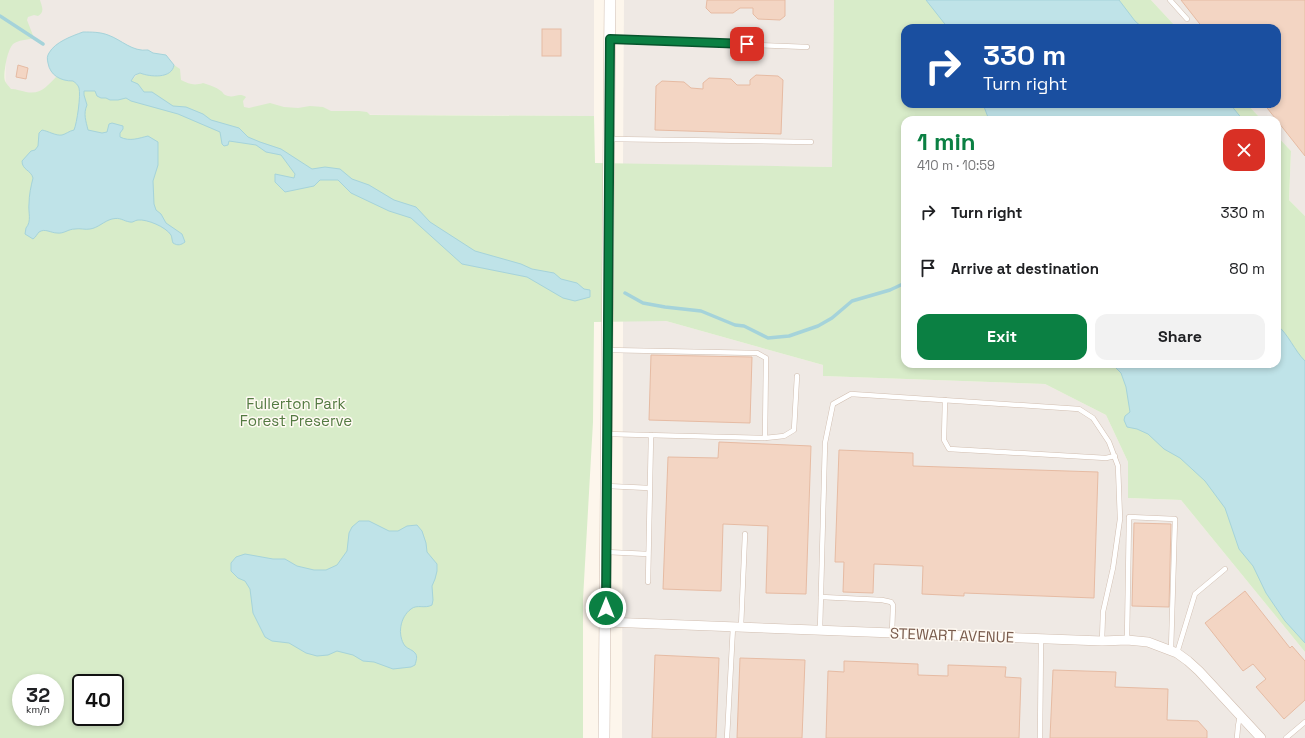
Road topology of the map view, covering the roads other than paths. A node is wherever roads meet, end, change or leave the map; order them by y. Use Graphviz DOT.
graph roads {
  1 [pos="610,0"];
  2 [pos="1170,0"];
  3 [pos="1187,19"];
  4 [pos="610,39"];
  5 [pos="807,46"];
  6 [pos="610,139"];
  7 [pos="811,142"];
  8 [pos="607,350"];
  9 [pos="797,376"];
  10 [pos="945,400"];
  11 [pos="607,434"];
  12 [pos="651,435"];
  13 [pos="765,438"];
  14 [pos="1115,456"];
  15 [pos="607,486"];
  16 [pos="650,488"];
  17 [pos="745,534"];
  18 [pos="606,552"];
  19 [pos="648,554"];
  20 [pos="1225,569"];
  21 [pos="648,582"];
  22 [pos="821,597"];
  23 [pos="606,622"];
  24 [pos="737,627"];
  25 [pos="820,630"];
  26 [pos="892,633"];
  27 [pos="1041,639"];
  28 [pos="1127,640"];
  29 [pos="1102,641"];
  30 [pos="1174,652"];
  31 [pos="1240,716"];
  32 [pos="1305,722"];
  33 [pos="604,738"];
  34 [pos="727,738"];
  35 [pos="1040,738"];
  36 [pos="1237,738"];
  37 [pos="1261,738"];
  38 [pos="1286,738"];
  1 -- 4 [label="street"];
  2 -- 3 [label="lane"];
  4 -- 5 [label="lane"];
  4 -- 6 [label="street"];
  6 -- 7 [label="lane"];
  6 -- 8 [label="street"];
  8 -- 11 [label="street"];
  8 -- 13 [label="lane"];
  9 -- 13 [label="lane"];
  10 -- 14 [label="lane"];
  10 -- 14 [label="lane"];
  10 -- 22 [label="lane"];
  11 -- 12 [label="lane"];
  11 -- 15 [label="street"];
  12 -- 13 [label="lane"];
  12 -- 16 [label="lane"];
  14 -- 29 [label="lane"];
  15 -- 16 [label="lane"];
  15 -- 18 [label="street"];
  16 -- 19 [label="lane"];
  17 -- 24 [label="lane"];
  18 -- 19 [label="lane"];
  18 -- 23 [label="street"];
  19 -- 21 [label="lane"];
  20 -- 30 [label="lane"];
  22 -- 25 [label="lane"];
  22 -- 26 [label="lane"];
  23 -- 24 [label="street, STEWART AVENUE"];
  23 -- 33 [label="street"];
  24 -- 25 [label="street, STEWART AVENUE"];
  24 -- 34 [label="lane"];
  25 -- 26 [label="street, STEWART AVENUE"];
  26 -- 27 [label="street, STEWART AVENUE"];
  27 -- 29 [label="street, STEWART AVENUE"];
  27 -- 35 [label="lane"];
  28 -- 29 [label="street, STEWART AVENUE"];
  28 -- 30 [label="street, STEWART AVENUE"];
  28 -- 30 [label="lane"];
  30 -- 31 [label="street, STEWART AVENUE"];
  31 -- 36 [label="lane"];
  31 -- 37 [label="street, STEWART AVENUE"];
  32 -- 38 [label="lane"];
}
